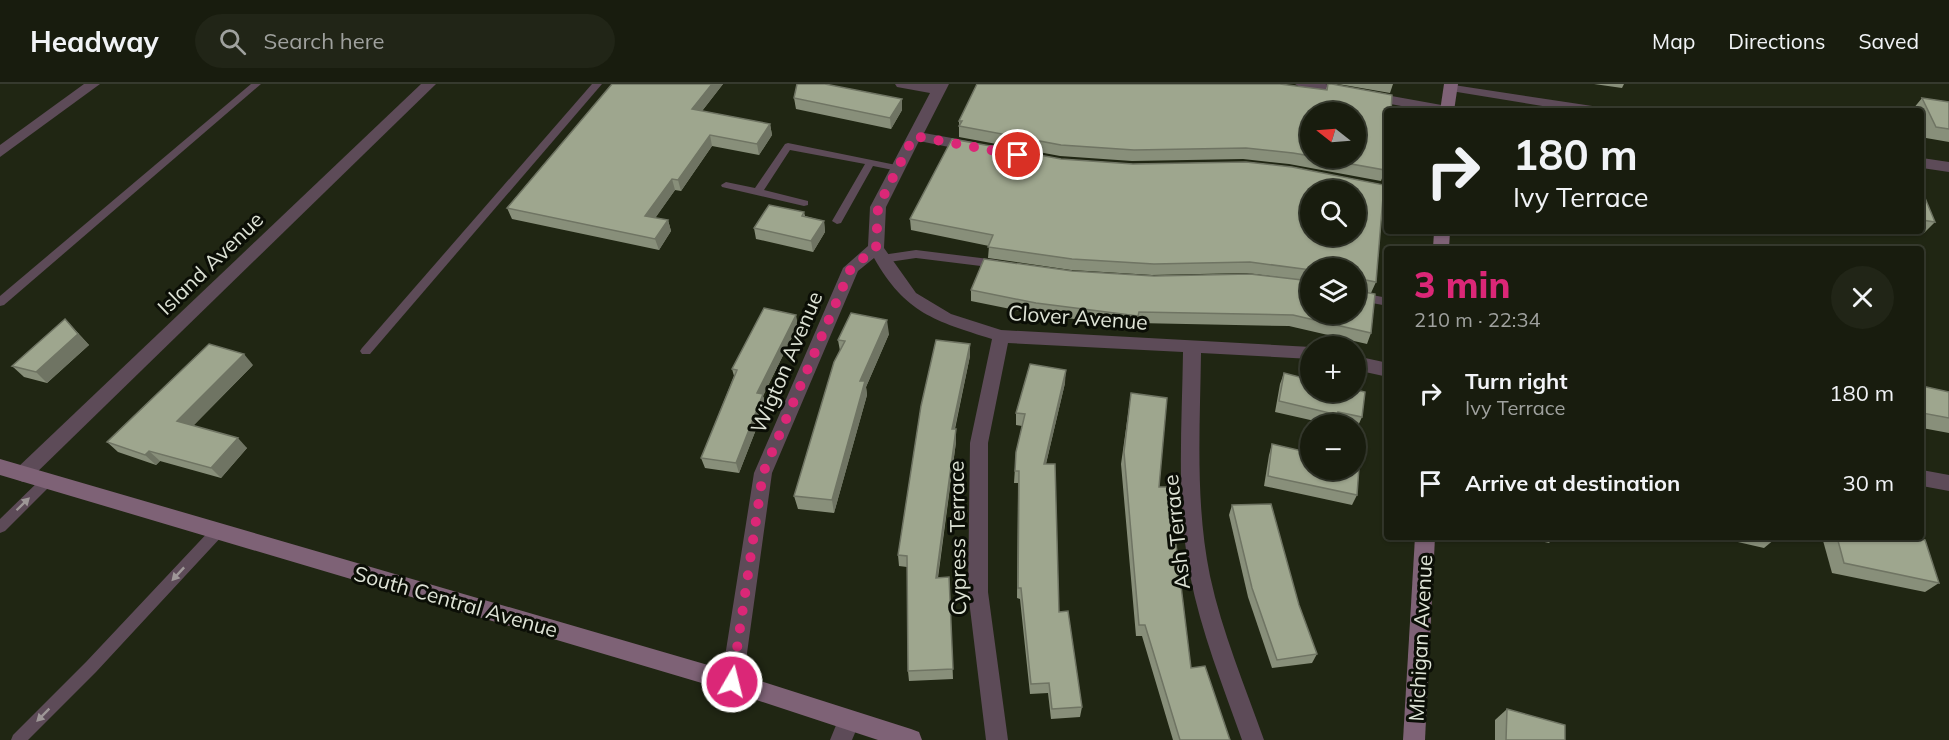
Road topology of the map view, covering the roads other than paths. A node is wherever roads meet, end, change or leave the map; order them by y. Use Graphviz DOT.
graph roads {
  1 [pos="93,84"];
  2 [pos="256,84"];
  3 [pos="429,84"];
  4 [pos="597,84"];
  5 [pos="902,84"];
  6 [pos="1302,84"];
  7 [pos="1451,86"];
  8 [pos="940,87"];
  9 [pos="1436,108"];
  10 [pos="1447,108"];
  11 [pos="1581,108"];
  12 [pos="914,136"];
  13 [pos="992,150"];
  14 [pos="0,152"];
  15 [pos="871,162"];
  16 [pos="1924,163"];
  17 [pos="1949,167"];
  18 [pos="898,168"];
  19 [pos="726,185"];
  20 [pos="757,193"];
  21 [pos="804,203"];
  22 [pos="837,221"];
  23 [pos="879,254"];
  24 [pos="1013,267"];
  25 [pos="1366,298"];
  26 [pos="1384,301"];
  27 [pos="0,302"];
  28 [pos="1001,336"];
  29 [pos="1192,346"];
  30 [pos="366,351"];
  31 [pos="1300,352"];
  32 [pos="1366,365"];
  33 [pos="1384,369"];
  34 [pos="0,467"];
  35 [pos="23,474"];
  36 [pos="1924,478"];
  37 [pos="47,481"];
  38 [pos="1949,483"];
  39 [pos="0,527"];
  40 [pos="218,531"];
  41 [pos="1425,540"];
  42 [pos="732,682"];
  43 [pos="845,731"];
  44 [pos="18,740"];
  45 [pos="911,740"];
  46 [pos="997,740"];
  47 [pos="1253,740"];
  48 [pos="1414,740"];
  1 -- 14 [label="street"];
  2 -- 27 [label="lane"];
  3 -- 35 [label="street, Island Avenue"];
  4 -- 30 [label="lane"];
  5 -- 8 [label="street"];
  6 -- 9 [label="street"];
  7 -- 10 [label="main road"];
  7 -- 11 [label="street"];
  8 -- 12 [label="street"];
  12 -- 13 [label="street"];
  12 -- 18 [label="street"];
  15 -- 18 [label="lane"];
  15 -- 20 [label="lane"];
  15 -- 22 [label="lane"];
  16 -- 17 [label="street"];
  18 -- 23 [label="street"];
  19 -- 20 [label="lane"];
  20 -- 21 [label="lane"];
  23 -- 24 [label="lane"];
  23 -- 28 [label="street, Clover Avenue"];
  23 -- 42 [label="street, Wigton Avenue"];
  25 -- 26 [label="lane"];
  28 -- 29 [label="street, Clover Avenue"];
  28 -- 46 [label="street, Cypress Terrace"];
  29 -- 31 [label="street, Clover Avenue"];
  29 -- 47 [label="street, Ash Terrace"];
  32 -- 33 [label="street"];
  34 -- 35 [label="main road, South Central Avenue"];
  35 -- 37 [label="main road, South Central Avenue"];
  36 -- 38 [label="street"];
  39 -- 37 [label="lane, one-way"];
  37 -- 40 [label="main road, South Central Avenue"];
  40 -- 42 [label="main road, South Central Avenue"];
  40 -- 44 [label="lane, one-way"];
  41 -- 48 [label="main road, Michigan Avenue"];
  42 -- 43 [label="main road, South Central Avenue"];
  43 -- 45 [label="main road, South Central Avenue"];
}
